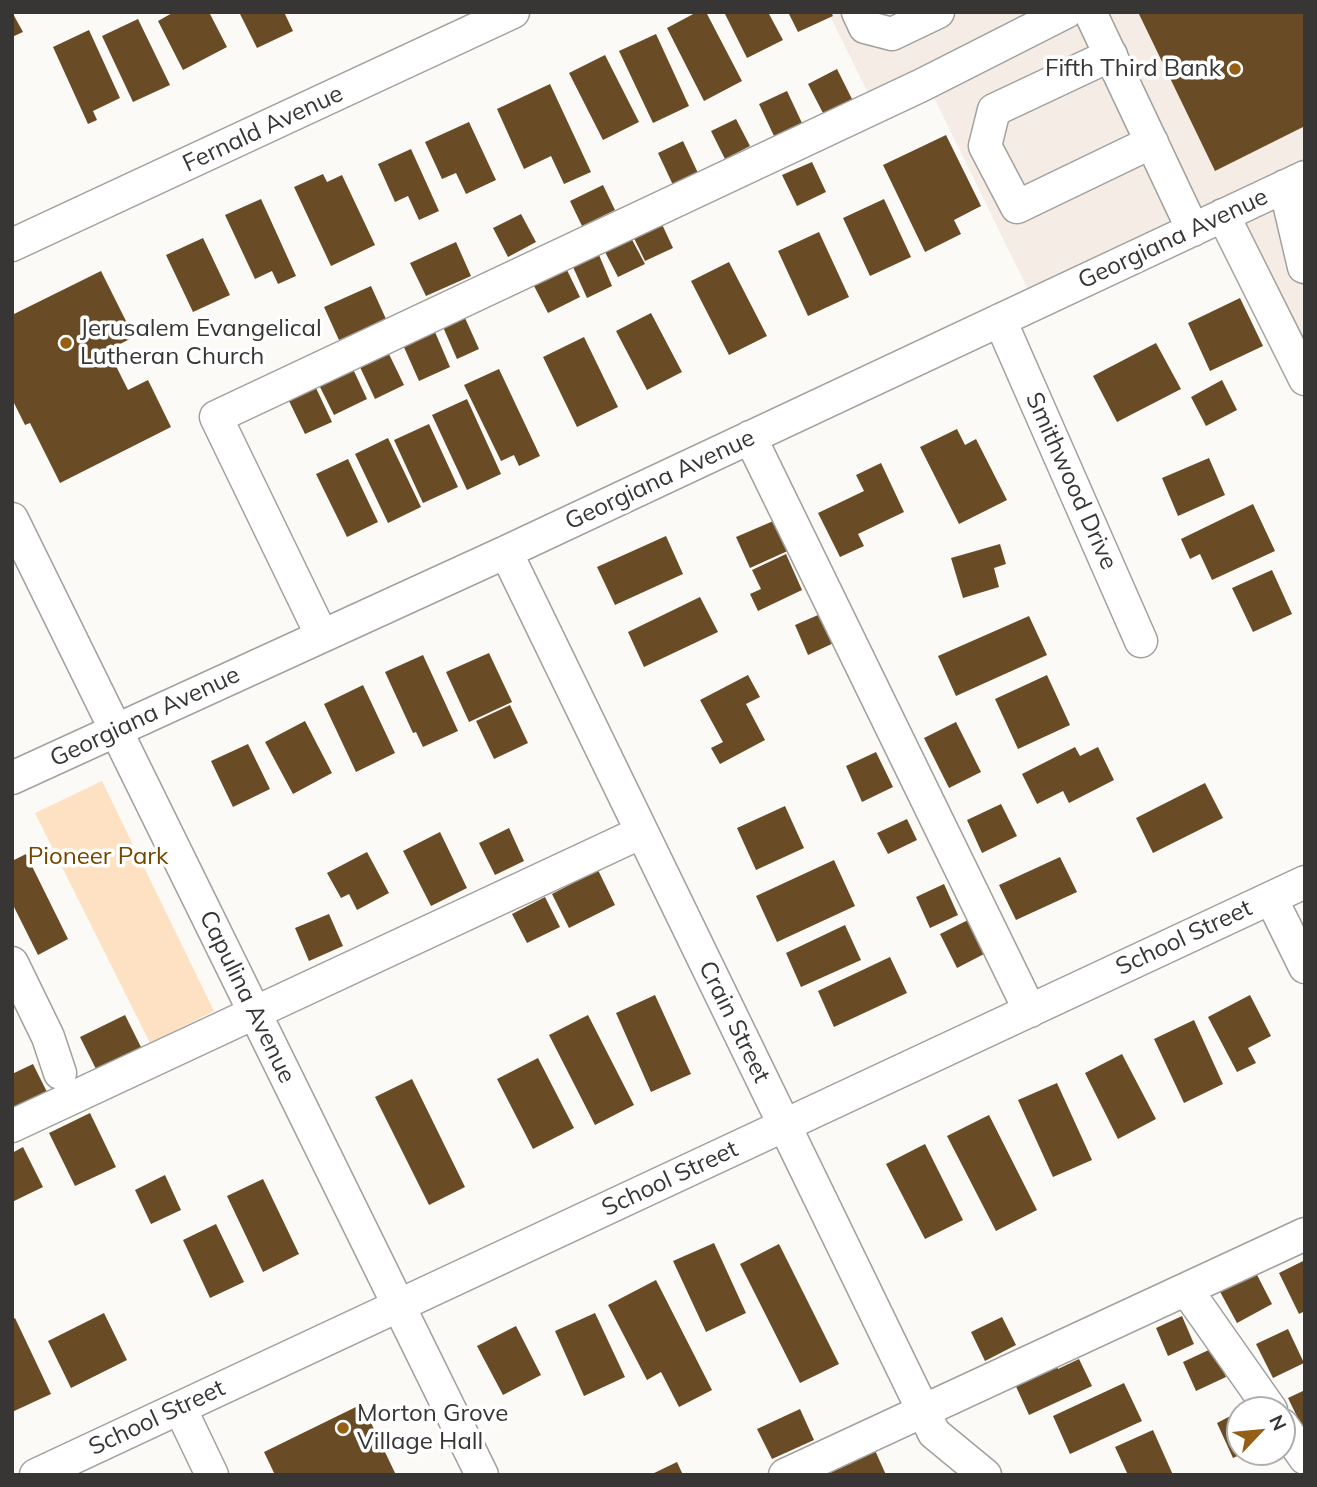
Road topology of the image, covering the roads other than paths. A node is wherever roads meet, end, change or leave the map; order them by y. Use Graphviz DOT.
graph roads {
  1 [pos="513,12"];
  2 [pos="858,12"];
  3 [pos="938,12"];
  4 [pos="1066,12"];
  5 [pos="1090,12"];
  6 [pos="1111,55"];
  7 [pos="1152,142"];
  8 [pos="1295,182"];
  9 [pos="1223,215"];
  10 [pos="1193,230"];
  11 [pos="12,245"];
  12 [pos="1305,267"];
  13 [pos="1000,320"];
  14 [pos="1305,379"];
  15 [pos="750,437"];
  16 [pos="12,519"];
  17 [pos="506,552"];
  18 [pos="322,636"];
  19 [pos="1141,641"];
  20 [pos="116,730"];
  21 [pos="12,778"];
  22 [pos="642,832"];
  23 [pos="1305,882"];
  24 [pos="1271,898"];
  25 [pos="12,962"];
  26 [pos="1305,967"];
  27 [pos="1030,1011"];
  28 [pos="255,1013"];
  29 [pos="60,1073"];
  30 [pos="784,1125"];
  31 [pos="12,1126"];
  32 [pos="1305,1234"];
  33 [pos="1186,1289"];
  34 [pos="400,1305"];
  35 [pos="1261,1396"];
  36 [pos="180,1408"];
  37 [pos="924,1411"];
  38 [pos="89,1464"];
  39 [pos="36,1475"];
  40 [pos="212,1475"];
  41 [pos="482,1475"];
  42 [pos="785,1475"];
  43 [pos="985,1475"];
  1 -- 11 [label="street, Fernald Avenue"];
  2 -- 3 [label="street"];
  4 -- 18 [label="street"];
  5 -- 6 [label="street"];
  6 -- 7 [label="street"];
  6 -- 7 [label="street"];
  7 -- 10 [label="street"];
  8 -- 9 [label="street, Georgiana Avenue"];
  8 -- 12 [label="street"];
  9 -- 10 [label="street, Georgiana Avenue"];
  9 -- 14 [label="street"];
  10 -- 13 [label="street, Georgiana Avenue"];
  13 -- 15 [label="street, Georgiana Avenue"];
  13 -- 19 [label="street, Smithwood Drive"];
  15 -- 17 [label="street, Georgiana Avenue"];
  15 -- 27 [label="street"];
  16 -- 20 [label="street, Capulina Avenue"];
  17 -- 18 [label="street, Georgiana Avenue"];
  17 -- 22 [label="street, Crain Street"];
  18 -- 20 [label="street, Georgiana Avenue"];
  20 -- 21 [label="street, Georgiana Avenue"];
  20 -- 28 [label="street, Capulina Avenue"];
  22 -- 28 [label="street"];
  22 -- 30 [label="street, Crain Street"];
  23 -- 24 [label="street, School Street"];
  24 -- 26 [label="street"];
  24 -- 27 [label="street, School Street"];
  25 -- 29 [label="street"];
  27 -- 30 [label="street, School Street"];
  28 -- 31 [label="street"];
  28 -- 34 [label="street, Capulina Avenue"];
  30 -- 34 [label="street, School Street"];
  30 -- 37 [label="street, Crain Street"];
  32 -- 33 [label="street"];
  33 -- 35 [label="street"];
  33 -- 37 [label="street"];
  34 -- 36 [label="street, School Street"];
  34 -- 41 [label="street, Capulina Avenue"];
  36 -- 38 [label="street, School Street"];
  36 -- 40 [label="street"];
  37 -- 42 [label="street"];
  37 -- 43 [label="street, Crain Street"];
  38 -- 39 [label="street, School Street"];
}
